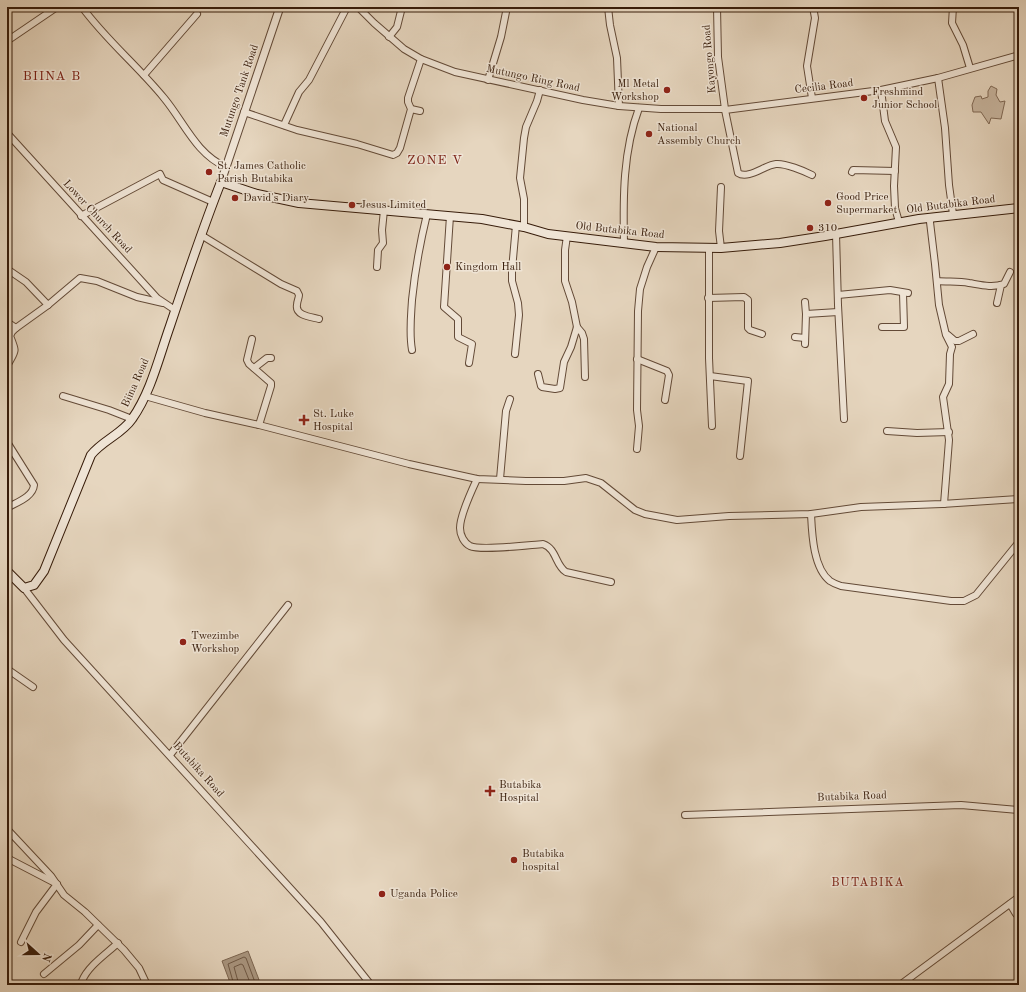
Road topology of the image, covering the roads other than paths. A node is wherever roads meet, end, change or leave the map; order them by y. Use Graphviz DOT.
graph roads {
  1 [pos="57,7"];
  2 [pos="82,7"];
  3 [pos="280,7"];
  4 [pos="347,7"];
  5 [pos="358,7"];
  6 [pos="402,7"];
  7 [pos="507,7"];
  8 [pos="608,7"];
  9 [pos="717,7"];
  10 [pos="813,7"];
  11 [pos="953,7"];
  12 [pos="197,14"];
  13 [pos="389,37"];
  14 [pos="7,41"];
  15 [pos="1019,56"];
  16 [pos="420,59"];
  17 [pos="970,68"];
  18 [pos="144,75"];
  19 [pos="938,78"];
  20 [pos="488,80"];
  21 [pos="540,90"];
  22 [pos="881,90"];
  23 [pos="812,98"];
  24 [pos="619,106"];
  25 [pos="639,108"];
  26 [pos="411,109"];
  27 [pos="725,110"];
  28 [pos="420,111"];
  29 [pos="244,112"];
  30 [pos="284,125"];
  31 [pos="7,133"];
  32 [pos="226,167"];
  33 [pos="895,171"];
  34 [pos="852,172"];
  35 [pos="812,175"];
  36 [pos="221,182"];
  37 [pos="721,187"];
  38 [pos="213,202"];
  39 [pos="1019,208"];
  40 [pos="384,210"];
  41 [pos="427,214"];
  42 [pos="954,214"];
  43 [pos="81,216"];
  44 [pos="450,216"];
  45 [pos="931,217"];
  46 [pos="899,222"];
  47 [pos="520,226"];
  48 [pos="836,234"];
  49 [pos="201,236"];
  50 [pos="566,236"];
  51 [pos="624,243"];
  52 [pos="656,247"];
  53 [pos="709,248"];
  54 [pos="721,248"];
  55 [pos="377,268"];
  56 [pos="7,269"];
  57 [pos="1010,272"];
  58 [pos="937,281"];
  59 [pos="1001,285"];
  60 [pos="838,295"];
  61 [pos="708,298"];
  62 [pos="806,302"];
  63 [pos="997,302"];
  64 [pos="166,304"];
  65 [pos="48,305"];
  66 [pos="175,310"];
  67 [pos="838,312"];
  68 [pos="806,314"];
  69 [pos="319,319"];
  70 [pos="7,322"];
  71 [pos="577,327"];
  72 [pos="882,327"];
  73 [pos="16,328"];
  74 [pos="945,331"];
  75 [pos="762,334"];
  76 [pos="973,334"];
  77 [pos="796,338"];
  78 [pos="252,339"];
  79 [pos="412,350"];
  80 [pos="515,354"];
  81 [pos="271,358"];
  82 [pos="637,359"];
  83 [pos="469,363"];
  84 [pos="7,366"];
  85 [pos="254,368"];
  86 [pos="538,374"];
  87 [pos="710,376"];
  88 [pos="585,377"];
  89 [pos="63,396"];
  90 [pos="145,396"];
  91 [pos="510,399"];
  92 [pos="665,400"];
  93 [pos="132,419"];
  94 [pos="844,419"];
  95 [pos="260,425"];
  96 [pos="712,426"];
  97 [pos="888,431"];
  98 [pos="949,432"];
  99 [pos="7,442"];
  100 [pos="637,449"];
  101 [pos="740,456"];
  102 [pos="477,479"];
  103 [pos="500,479"];
  104 [pos="1019,499"];
  105 [pos="944,504"];
  106 [pos="7,508"];
  107 [pos="812,514"];
  108 [pos="1019,542"];
  109 [pos="7,571"];
  110 [pos="611,582"];
  111 [pos="24,588"];
  112 [pos="288,605"];
  113 [pos="7,676"];
  114 [pos="33,687"];
  115 [pos="170,755"];
  116 [pos="1019,810"];
  117 [pos="685,815"];
  118 [pos="7,829"];
  119 [pos="7,858"];
  120 [pos="57,884"];
  121 [pos="1019,897"];
  122 [pos="1010,904"];
  123 [pos="1019,914"];
  124 [pos="98,925"];
  125 [pos="21,942"];
  126 [pos="118,943"];
  127 [pos="44,974"];
  128 [pos="82,981"];
  129 [pos="146,985"];
  130 [pos="370,985"];
  131 [pos="900,985"];
  1 -- 14 [label="street"];
  2 -- 18 [label="street"];
  3 -- 29 [label="street, Mutungo Tank Road"];
  4 -- 30 [label="street"];
  5 -- 13 [label="street, Mutungo Ring Road"];
  6 -- 13 [label="street"];
  7 -- 20 [label="street"];
  8 -- 24 [label="street"];
  9 -- 27 [label="street, Kayongo Road"];
  10 -- 23 [label="street"];
  11 -- 17 [label="street"];
  12 -- 18 [label="street"];
  13 -- 16 [label="street, Mutungo Ring Road"];
  15 -- 17 [label="street, Cecilia Road"];
  16 -- 20 [label="street, Mutungo Ring Road"];
  16 -- 26 [label="street"];
  17 -- 19 [label="street, Cecilia Road"];
  18 -- 32 [label="street"];
  19 -- 22 [label="street, Cecilia Road"];
  19 -- 42 [label="street"];
  20 -- 21 [label="street, Mutungo Ring Road"];
  21 -- 24 [label="street, Mutungo Ring Road"];
  21 -- 47 [label="street"];
  22 -- 23 [label="street, Cecilia Road"];
  22 -- 33 [label="street"];
  23 -- 27 [label="street, Cecilia Road"];
  24 -- 25 [label="street, Mutungo Ring Road"];
  25 -- 27 [label="street, Mutungo Ring Road"];
  25 -- 51 [label="street"];
  26 -- 28 [label="street"];
  26 -- 30 [label="street"];
  27 -- 35 [label="street, Kayongo Road"];
  29 -- 30 [label="street"];
  29 -- 32 [label="street, Mutungo Tank Road"];
  31 -- 43 [label="street, Lower Church Road"];
  32 -- 36 [label="street, Mutungo Tank Road"];
  33 -- 34 [label="street"];
  33 -- 46 [label="street"];
  36 -- 38 [label="main road, Biina Road"];
  36 -- 40 [label="main road, Old Butabika Road"];
  37 -- 54 [label="street"];
  38 -- 43 [label="street"];
  38 -- 49 [label="main road, Biina Road"];
  39 -- 42 [label="main road, Old Butabika Road"];
  40 -- 41 [label="main road, Old Butabika Road"];
  40 -- 55 [label="street"];
  41 -- 44 [label="main road, Old Butabika Road"];
  41 -- 79 [label="street"];
  42 -- 45 [label="main road, Old Butabika Road"];
  43 -- 64 [label="street, Lower Church Road"];
  44 -- 47 [label="main road, Old Butabika Road"];
  44 -- 83 [label="street"];
  45 -- 46 [label="main road, Old Butabika Road"];
  45 -- 58 [label="street"];
  46 -- 48 [label="main road, Old Butabika Road"];
  47 -- 50 [label="main road, Old Butabika Road"];
  47 -- 80 [label="street"];
  48 -- 54 [label="main road, Old Butabika Road"];
  48 -- 60 [label="street"];
  49 -- 66 [label="main road, Biina Road"];
  49 -- 69 [label="street"];
  50 -- 51 [label="main road, Old Butabika Road"];
  50 -- 71 [label="street"];
  51 -- 52 [label="main road, Old Butabika Road"];
  52 -- 53 [label="main road, Old Butabika Road"];
  52 -- 82 [label="street"];
  53 -- 54 [label="main road, Old Butabika Road"];
  53 -- 61 [label="street"];
  56 -- 65 [label="street"];
  57 -- 59 [label="street"];
  58 -- 59 [label="street"];
  58 -- 74 [label="street"];
  59 -- 63 [label="street"];
  60 -- 67 [label="street"];
  60 -- 72 [label="street"];
  61 -- 75 [label="street"];
  61 -- 87 [label="street"];
  62 -- 68 [label="street"];
  64 -- 65 [label="street"];
  64 -- 66 [label="street, Lower Church Road"];
  65 -- 73 [label="street"];
  66 -- 90 [label="main road, Biina Road"];
  67 -- 68 [label="street"];
  67 -- 94 [label="street"];
  68 -- 77 [label="street"];
  70 -- 73 [label="street"];
  71 -- 86 [label="street"];
  71 -- 88 [label="street"];
  73 -- 84 [label="street"];
  74 -- 76 [label="street"];
  74 -- 98 [label="street"];
  78 -- 85 [label="street"];
  81 -- 85 [label="street"];
  82 -- 92 [label="street"];
  82 -- 100 [label="street"];
  85 -- 95 [label="street"];
  87 -- 96 [label="street"];
  87 -- 101 [label="street"];
  89 -- 93 [label="street"];
  90 -- 93 [label="main road, Biina Road"];
  90 -- 95 [label="street"];
  91 -- 103 [label="street"];
  93 -- 111 [label="main road, Biina Road"];
  95 -- 102 [label="street"];
  97 -- 98 [label="street"];
  98 -- 105 [label="street"];
  99 -- 106 [label="street"];
  102 -- 103 [label="street"];
  102 -- 110 [label="street"];
  103 -- 107 [label="street"];
  104 -- 105 [label="street"];
  105 -- 107 [label="street"];
  107 -- 108 [label="street"];
  109 -- 111 [label="main road, Butabika Road"];
  111 -- 115 [label="street, Butabika Road"];
  112 -- 115 [label="street"];
  113 -- 114 [label="street"];
  115 -- 130 [label="street, Butabika Road"];
  116 -- 117 [label="street, Butabika Road"];
  118 -- 120 [label="street"];
  119 -- 120 [label="street"];
  120 -- 124 [label="street"];
  120 -- 125 [label="street"];
  121 -- 122 [label="street"];
  122 -- 123 [label="street"];
  122 -- 131 [label="street"];
  124 -- 126 [label="street"];
  124 -- 127 [label="street"];
  126 -- 128 [label="street"];
  126 -- 129 [label="street"];
}
